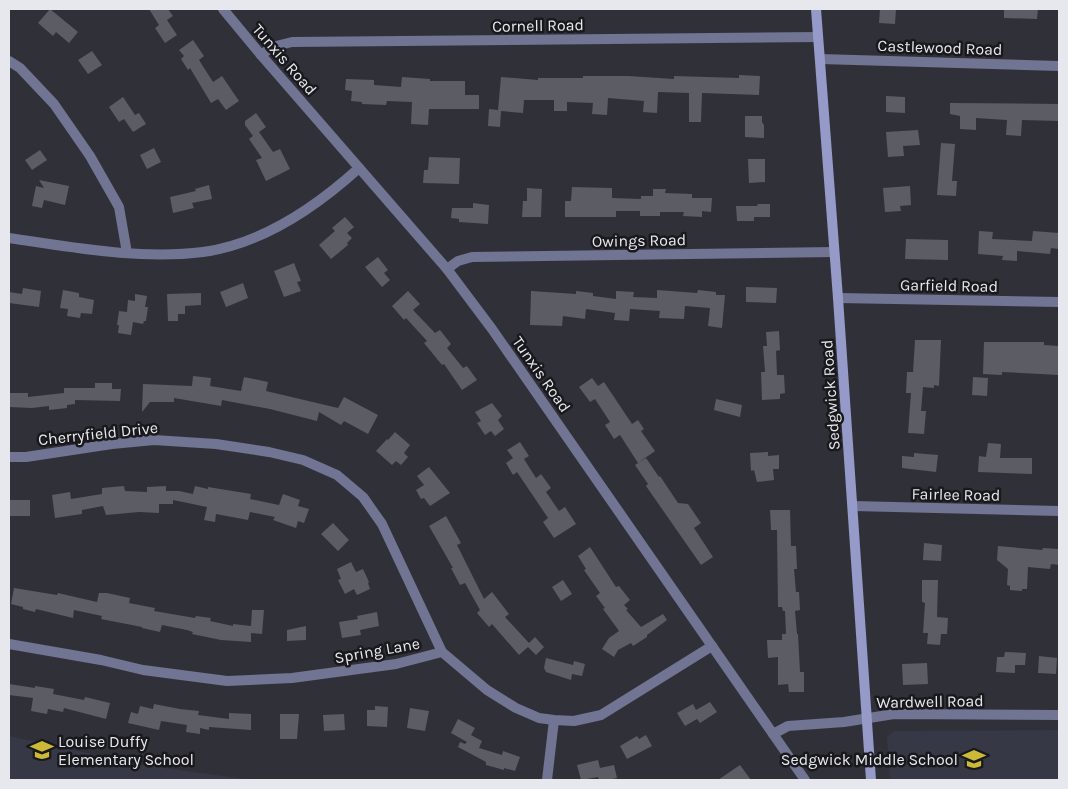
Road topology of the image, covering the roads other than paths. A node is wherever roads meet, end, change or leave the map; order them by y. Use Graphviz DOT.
graph roads {
  1 [pos="223,9"];
  2 [pos="816,9"];
  3 [pos="818,37"];
  4 [pos="261,55"];
  5 [pos="820,59"];
  6 [pos="9,61"];
  7 [pos="1059,66"];
  8 [pos="359,168"];
  9 [pos="9,238"];
  10 [pos="834,252"];
  11 [pos="127,253"];
  12 [pos="447,269"];
  13 [pos="838,298"];
  14 [pos="1059,302"];
  15 [pos="9,457"];
  16 [pos="853,506"];
  17 [pos="1059,511"];
  18 [pos="9,644"];
  19 [pos="712,646"];
  20 [pos="442,652"];
  21 [pos="1059,715"];
  22 [pos="867,717"];
  23 [pos="554,720"];
  24 [pos="774,734"];
  25 [pos="547,780"];
  26 [pos="805,780"];
  27 [pos="871,780"];
  1 -- 4 [label="street, Tunxis Road"];
  2 -- 3 [label="main road, Sedgwick Road"];
  3 -- 4 [label="street, Cornell Road"];
  3 -- 5 [label="main road, Sedgwick Road"];
  4 -- 8 [label="street, Tunxis Road"];
  5 -- 7 [label="street, Castlewood Road"];
  5 -- 10 [label="main road, Sedgwick Road"];
  6 -- 11 [label="street"];
  8 -- 11 [label="street"];
  8 -- 12 [label="street, Tunxis Road"];
  9 -- 11 [label="street"];
  10 -- 12 [label="street, Owings Road"];
  10 -- 13 [label="main road, Sedgwick Road"];
  12 -- 19 [label="street, Tunxis Road"];
  13 -- 14 [label="street, Garfield Road"];
  13 -- 16 [label="main road, Sedgwick Road"];
  15 -- 20 [label="street, Cherryfield Drive"];
  16 -- 17 [label="street, Fairlee Road"];
  16 -- 22 [label="main road, Sedgwick Road"];
  18 -- 20 [label="street, Spring Lane"];
  19 -- 23 [label="street, Spring Lane"];
  19 -- 24 [label="street, Tunxis Road"];
  20 -- 23 [label="street, Spring Lane"];
  21 -- 22 [label="street, Wardwell Road"];
  22 -- 24 [label="street, Wardwell Road"];
  22 -- 27 [label="main road, Sedgwick Road"];
  23 -- 25 [label="street"];
  24 -- 26 [label="street, Tunxis Road"];
}
